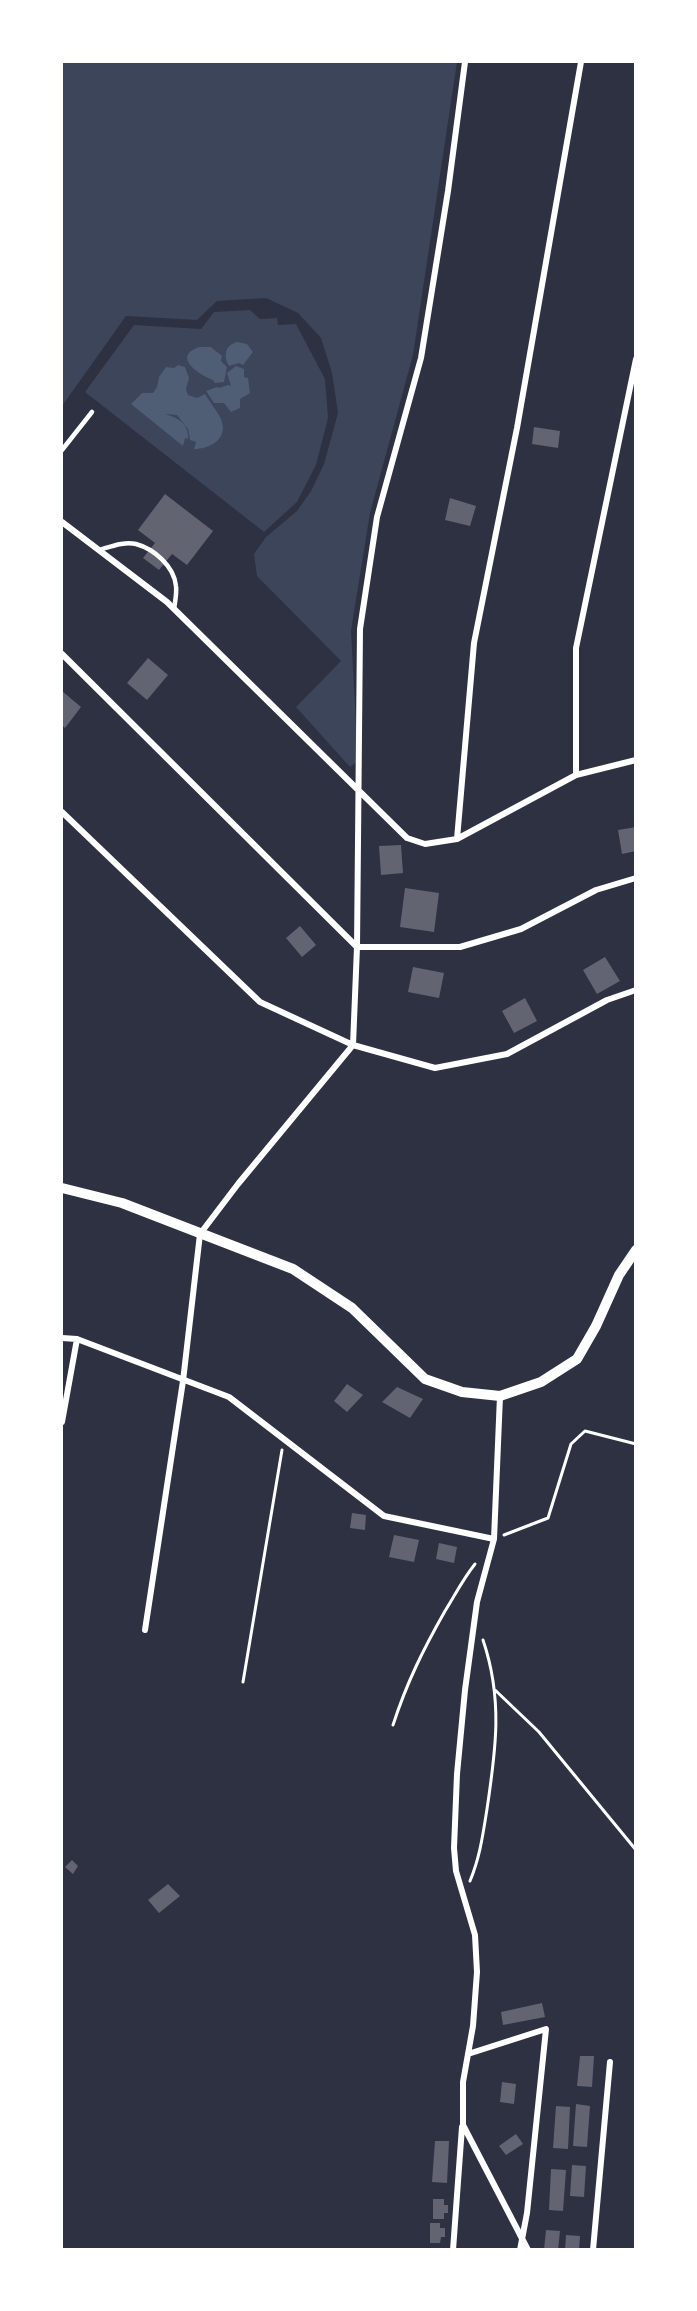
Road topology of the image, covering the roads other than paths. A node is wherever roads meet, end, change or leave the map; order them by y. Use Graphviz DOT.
graph roads {
  1 [pos="465,62"];
  2 [pos="581,62"];
  3 [pos="636,359"];
  4 [pos="92,412"];
  5 [pos="62,450"];
  6 [pos="62,522"];
  7 [pos="99,550"];
  8 [pos="174,609"];
  9 [pos="62,654"];
  10 [pos="636,760"];
  11 [pos="576,775"];
  12 [pos="357,790"];
  13 [pos="62,812"];
  14 [pos="457,839"];
  15 [pos="636,878"];
  16 [pos="357,948"];
  17 [pos="636,990"];
  18 [pos="353,1045"];
  19 [pos="62,1188"];
  20 [pos="200,1234"];
  21 [pos="636,1250"];
  22 [pos="62,1338"];
  23 [pos="77,1340"];
  24 [pos="183,1381"];
  25 [pos="500,1396"];
  26 [pos="62,1422"];
  27 [pos="495,1539"];
  28 [pos="145,1630"];
  29 [pos="468,2054"];
  30 [pos="610,2062"];
  31 [pos="463,2125"];
  32 [pos="522,2239"];
  33 [pos="453,2250"];
  34 [pos="520,2250"];
  35 [pos="528,2250"];
  36 [pos="593,2250"];
  1 -- 12 [label="street"];
  2 -- 14 [label="street"];
  3 -- 11 [label="street"];
  4 -- 5 [label="lane"];
  6 -- 7 [label="street"];
  7 -- 8 [label="street"];
  7 -- 8 [label="lane"];
  8 -- 12 [label="street"];
  9 -- 16 [label="street"];
  10 -- 11 [label="street"];
  11 -- 14 [label="street"];
  12 -- 14 [label="street"];
  12 -- 16 [label="street"];
  13 -- 18 [label="street"];
  15 -- 16 [label="street"];
  16 -- 18 [label="street"];
  17 -- 18 [label="street"];
  18 -- 20 [label="street"];
  19 -- 20 [label="street"];
  20 -- 24 [label="street"];
  20 -- 25 [label="street"];
  21 -- 25 [label="street"];
  22 -- 23 [label="street"];
  23 -- 24 [label="street"];
  23 -- 26 [label="street"];
  24 -- 27 [label="street"];
  24 -- 28 [label="street"];
  25 -- 27 [label="street"];
  27 -- 29 [label="street"];
  29 -- 31 [label="street"];
  29 -- 32 [label="street"];
  30 -- 36 [label="street"];
  31 -- 32 [label="street"];
  31 -- 33 [label="street"];
  32 -- 34 [label="street"];
  32 -- 35 [label="street"];
}
